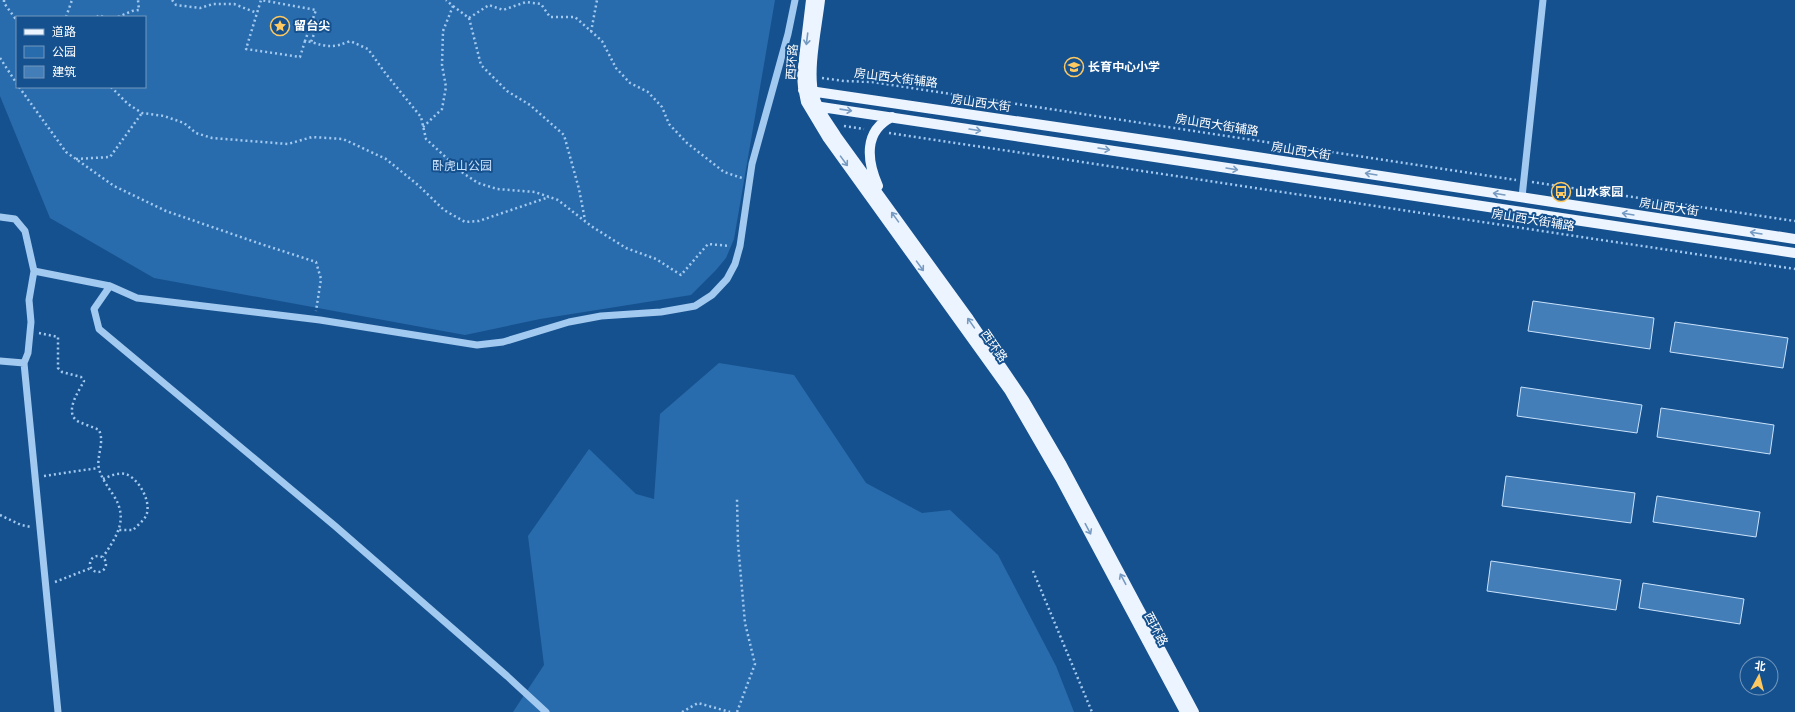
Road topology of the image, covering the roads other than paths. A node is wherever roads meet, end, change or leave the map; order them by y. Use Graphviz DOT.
graph roads {
  1 [pos="795,0"];
  2 [pos="811,0"];
  3 [pos="820,0"];
  4 [pos="1543,0"];
  5 [pos="808,91"];
  6 [pos="813,106"];
  7 [pos="892,117"];
  8 [pos="1522,197"];
  9 [pos="885,203"];
  10 [pos="0,217"];
  11 [pos="1795,239"];
  12 [pos="1795,253"];
  13 [pos="34,271"];
  14 [pos="110,286"];
  15 [pos="0,361"];
  16 [pos="24,364"];
  17 [pos="539,708"];
  18 [pos="58,712"];
  19 [pos="546,712"];
  20 [pos="1185,712"];
  21 [pos="1194,712"];
  1 -- 14 [label="street"];
  2 -- 5 [label="main road, 西环路, one-way"];
  3 -- 5 [label="main road, 西环路"];
  4 -- 8 [label="street"];
  5 -- 6 [label="main road, 西环路"];
  8 -- 5 [label="main road, 房山西大街, one-way"];
  6 -- 7 [label="main road, one-way"];
  6 -- 9 [label="main road, 西环路"];
  6 -- 20 [label="main road, 西环路, one-way"];
  7 -- 9 [label="main road"];
  7 -- 12 [label="main road, one-way"];
  11 -- 8 [label="main road, 房山西大街, one-way"];
  21 -- 9 [label="main road, 西环路, one-way"];
  10 -- 13 [label="street"];
  13 -- 14 [label="street"];
  13 -- 16 [label="street"];
  14 -- 17 [label="street"];
  15 -- 16 [label="street"];
  16 -- 18 [label="street"];
  17 -- 19 [label="street"];
}
